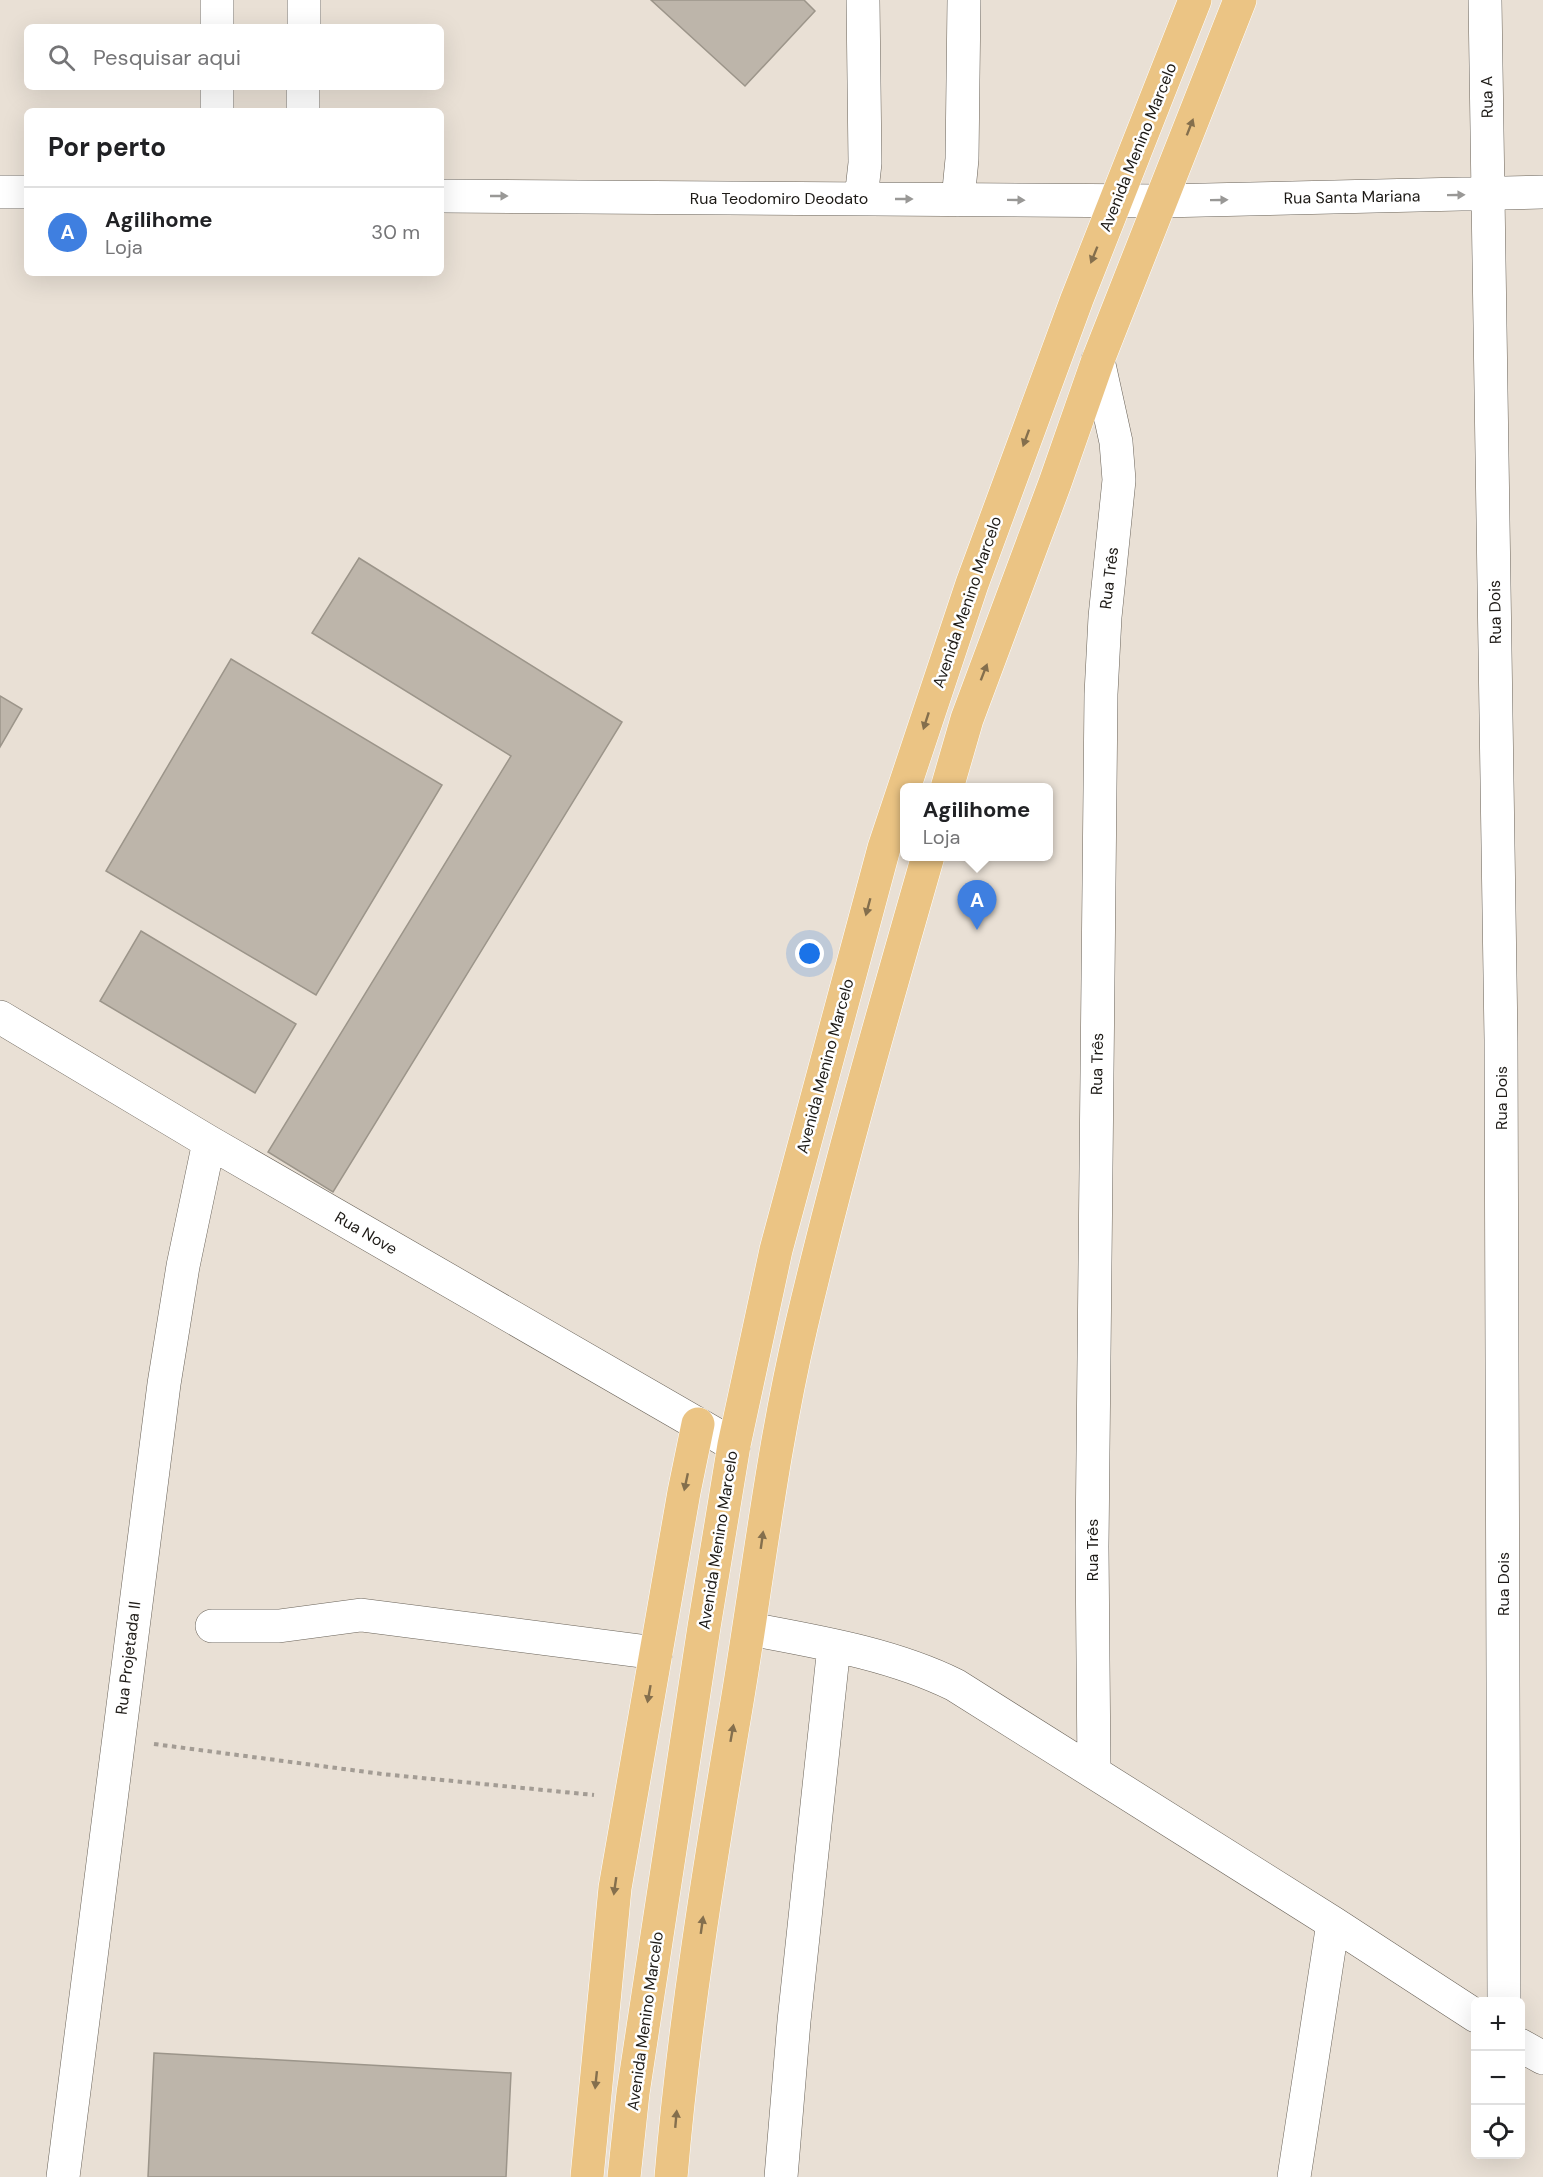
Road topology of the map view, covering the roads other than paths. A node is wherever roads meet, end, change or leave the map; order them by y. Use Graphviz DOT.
graph roads {
  1 [pos="218,0"];
  2 [pos="304,0"];
  3 [pos="863,0"];
  4 [pos="964,0"];
  5 [pos="1196,0"];
  6 [pos="1240,0"];
  7 [pos="1485,0"];
  8 [pos="217,24"];
  9 [pos="304,24"];
  10 [pos="217,90"];
  11 [pos="303,90"];
  12 [pos="217,108"];
  13 [pos="303,108"];
  14 [pos="0,192"];
  15 [pos="24,192"];
  16 [pos="1543,192"];
  17 [pos="1488,194"];
  18 [pos="444,196"];
  19 [pos="861,199"];
  20 [pos="958,200"];
  21 [pos="1116,201"];
  22 [pos="1161,201"];
  23 [pos="1098,360"];
  24 [pos="906,783"];
  25 [pos="948,783"];
  26 [pos="900,800"];
  27 [pos="927,861"];
  28 [pos="0,1017"];
  29 [pos="208,1142"];
  30 [pos="698,1424"];
  31 [pos="734,1445"];
  32 [pos="212,1626"];
  33 [pos="750,1629"];
  34 [pos="834,1646"];
  35 [pos="656,1653"];
  36 [pos="684,1764"];
  37 [pos="1094,1771"];
  38 [pos="624,1839"];
  39 [pos="1333,1923"];
  40 [pos="1504,1997"];
  41 [pos="1471,2013"];
  42 [pos="1525,2047"];
  43 [pos="1543,2058"];
  44 [pos="63,2177"];
  45 [pos="587,2177"];
  46 [pos="624,2177"];
  47 [pos="671,2177"];
  48 [pos="781,2177"];
  49 [pos="1294,2177"];
  1 -- 8 [label="street"];
  2 -- 9 [label="street"];
  3 -- 19 [label="street"];
  4 -- 20 [label="street"];
  5 -- 21 [label="main road, Avenida Menino Marcelo"];
  22 -- 6 [label="main road, one-way"];
  7 -- 17 [label="street, Rua A"];
  10 -- 12 [label="street"];
  11 -- 13 [label="street"];
  14 -- 15 [label="street"];
  16 -- 17 [label="street, Rua Santa Mariana"];
  22 -- 17 [label="street, Rua Santa Mariana, one-way"];
  17 -- 40 [label="street, Rua Dois"];
  18 -- 19 [label="street, Rua Teodomiro Deodato, one-way"];
  19 -- 20 [label="street, Rua Teodomiro Deodato, one-way"];
  20 -- 21 [label="street, Rua Teodomiro Deodato, one-way"];
  21 -- 22 [label="street, Rua Santa Mariana"];
  21 -- 24 [label="main road, Avenida Menino Marcelo, one-way"];
  22 -- 23 [label="main road"];
  25 -- 23 [label="main road, one-way"];
  23 -- 37 [label="street, Rua Três"];
  26 -- 31 [label="main road, Avenida Menino Marcelo, one-way"];
  33 -- 27 [label="main road, one-way"];
  28 -- 29 [label="street, Rua Nove"];
  29 -- 30 [label="street, Rua Nove"];
  29 -- 44 [label="street, Rua Projetada II"];
  30 -- 31 [label="street, Rua Nove"];
  30 -- 35 [label="main road, one-way"];
  31 -- 36 [label="main road, Avenida Menino Marcelo"];
  32 -- 35 [label="street"];
  33 -- 34 [label="street"];
  47 -- 33 [label="main road, one-way"];
  34 -- 37 [label="street"];
  34 -- 48 [label="street"];
  35 -- 38 [label="main road, one-way"];
  36 -- 38 [label="main road"];
  36 -- 46 [label="main road, Avenida Menino Marcelo"];
  37 -- 39 [label="street"];
  38 -- 45 [label="main road, one-way"];
  39 -- 41 [label="street"];
  39 -- 49 [label="street"];
  42 -- 43 [label="street"];
}
